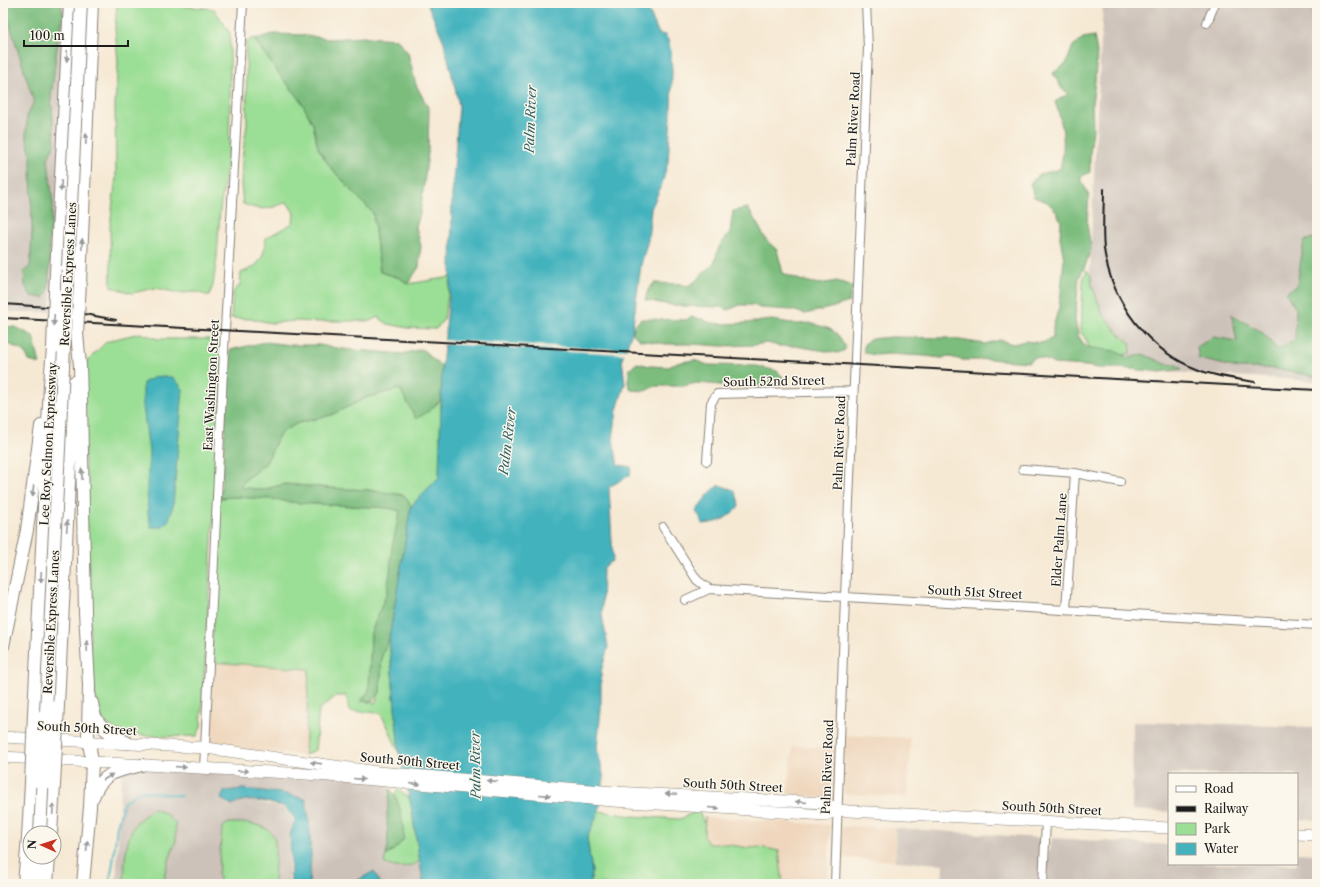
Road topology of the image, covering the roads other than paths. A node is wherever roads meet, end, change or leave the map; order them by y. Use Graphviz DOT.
graph roads {
  1 [pos="70,3"];
  2 [pos="81,3"];
  3 [pos="92,3"];
  4 [pos="243,3"];
  5 [pos="866,3"];
  6 [pos="1215,3"];
  7 [pos="1310,3"];
  8 [pos="1317,3"];
  9 [pos="1207,23"];
  10 [pos="77,349"];
  11 [pos="50,384"];
  12 [pos="854,391"];
  13 [pos="707,461"];
  14 [pos="1023,469"];
  15 [pos="1076,472"];
  16 [pos="1120,482"];
  17 [pos="663,526"];
  18 [pos="709,589"];
  19 [pos="845,596"];
  20 [pos="685,600"];
  21 [pos="1066,610"];
  22 [pos="1317,625"];
  23 [pos="3,646"];
  24 [pos="89,685"];
  25 [pos="3,737"];
  26 [pos="89,741"];
  27 [pos="128,743"];
  28 [pos="206,748"];
  29 [pos="3,757"];
  30 [pos="92,762"];
  31 [pos="142,765"];
  32 [pos="204,769"];
  33 [pos="377,776"];
  34 [pos="90,807"];
  35 [pos="838,810"];
  36 [pos="1046,821"];
  37 [pos="40,825"];
  38 [pos="52,825"];
  39 [pos="1168,828"];
  40 [pos="1298,834"];
  41 [pos="1317,835"];
  42 [pos="37,865"];
  43 [pos="48,865"];
  44 [pos="24,884"];
  45 [pos="36,884"];
  46 [pos="46,884"];
  47 [pos="83,884"];
  48 [pos="835,884"];
  49 [pos="1043,884"];
  1 -- 11 [label="highway, Lee Roy Selmon Expressway, one-way, bridge"];
  2 -- 37 [label="highway, Reversible Express Lanes, bridge"];
  10 -- 3 [label="highway, Lee Roy Selmon Expressway, one-way, bridge"];
  4 -- 28 [label="street, East Washington Street"];
  5 -- 12 [label="street, Palm River Road"];
  6 -- 9 [label="street"];
  7 -- 8 [label="street"];
  24 -- 10 [label="highway, one-way"];
  38 -- 10 [label="highway, Lee Roy Selmon Expressway, one-way, bridge"];
  11 -- 23 [label="highway, one-way"];
  11 -- 44 [label="highway, Lee Roy Selmon Expressway, one-way, bridge"];
  12 -- 13 [label="street, South 52nd Street"];
  12 -- 19 [label="street, Palm River Road"];
  14 -- 15 [label="street"];
  15 -- 16 [label="street"];
  15 -- 21 [label="street, Elder Palm Lane"];
  17 -- 18 [label="street"];
  18 -- 19 [label="street, South 51st Street"];
  18 -- 20 [label="street"];
  19 -- 21 [label="street, South 51st Street"];
  19 -- 35 [label="street, Palm River Road"];
  21 -- 22 [label="street, South 51st Street"];
  24 -- 26 [label="highway"];
  24 -- 27 [label="highway"];
  25 -- 26 [label="main road, South 50th Street"];
  26 -- 27 [label="main road, South 50th Street"];
  26 -- 30 [label="highway"];
  27 -- 28 [label="main road, South 50th Street"];
  28 -- 32 [label="street, East Washington Street"];
  33 -- 28 [label="main road, South 50th Street, one-way"];
  29 -- 30 [label="main road, South 50th Street"];
  30 -- 31 [label="main road, South 50th Street"];
  30 -- 34 [label="highway"];
  31 -- 32 [label="main road, South 50th Street, one-way"];
  34 -- 31 [label="highway, one-way"];
  32 -- 33 [label="main road, South 50th Street, one-way"];
  33 -- 35 [label="main road, South 50th Street"];
  47 -- 34 [label="highway, one-way"];
  35 -- 36 [label="main road, South 50th Street"];
  35 -- 48 [label="street, Palm River Road"];
  36 -- 39 [label="main road, South 50th Street"];
  36 -- 49 [label="street"];
  40 -- 41 [label="main road"];
  42 -- 45 [label="highway"];
  43 -- 46 [label="highway"];
}
